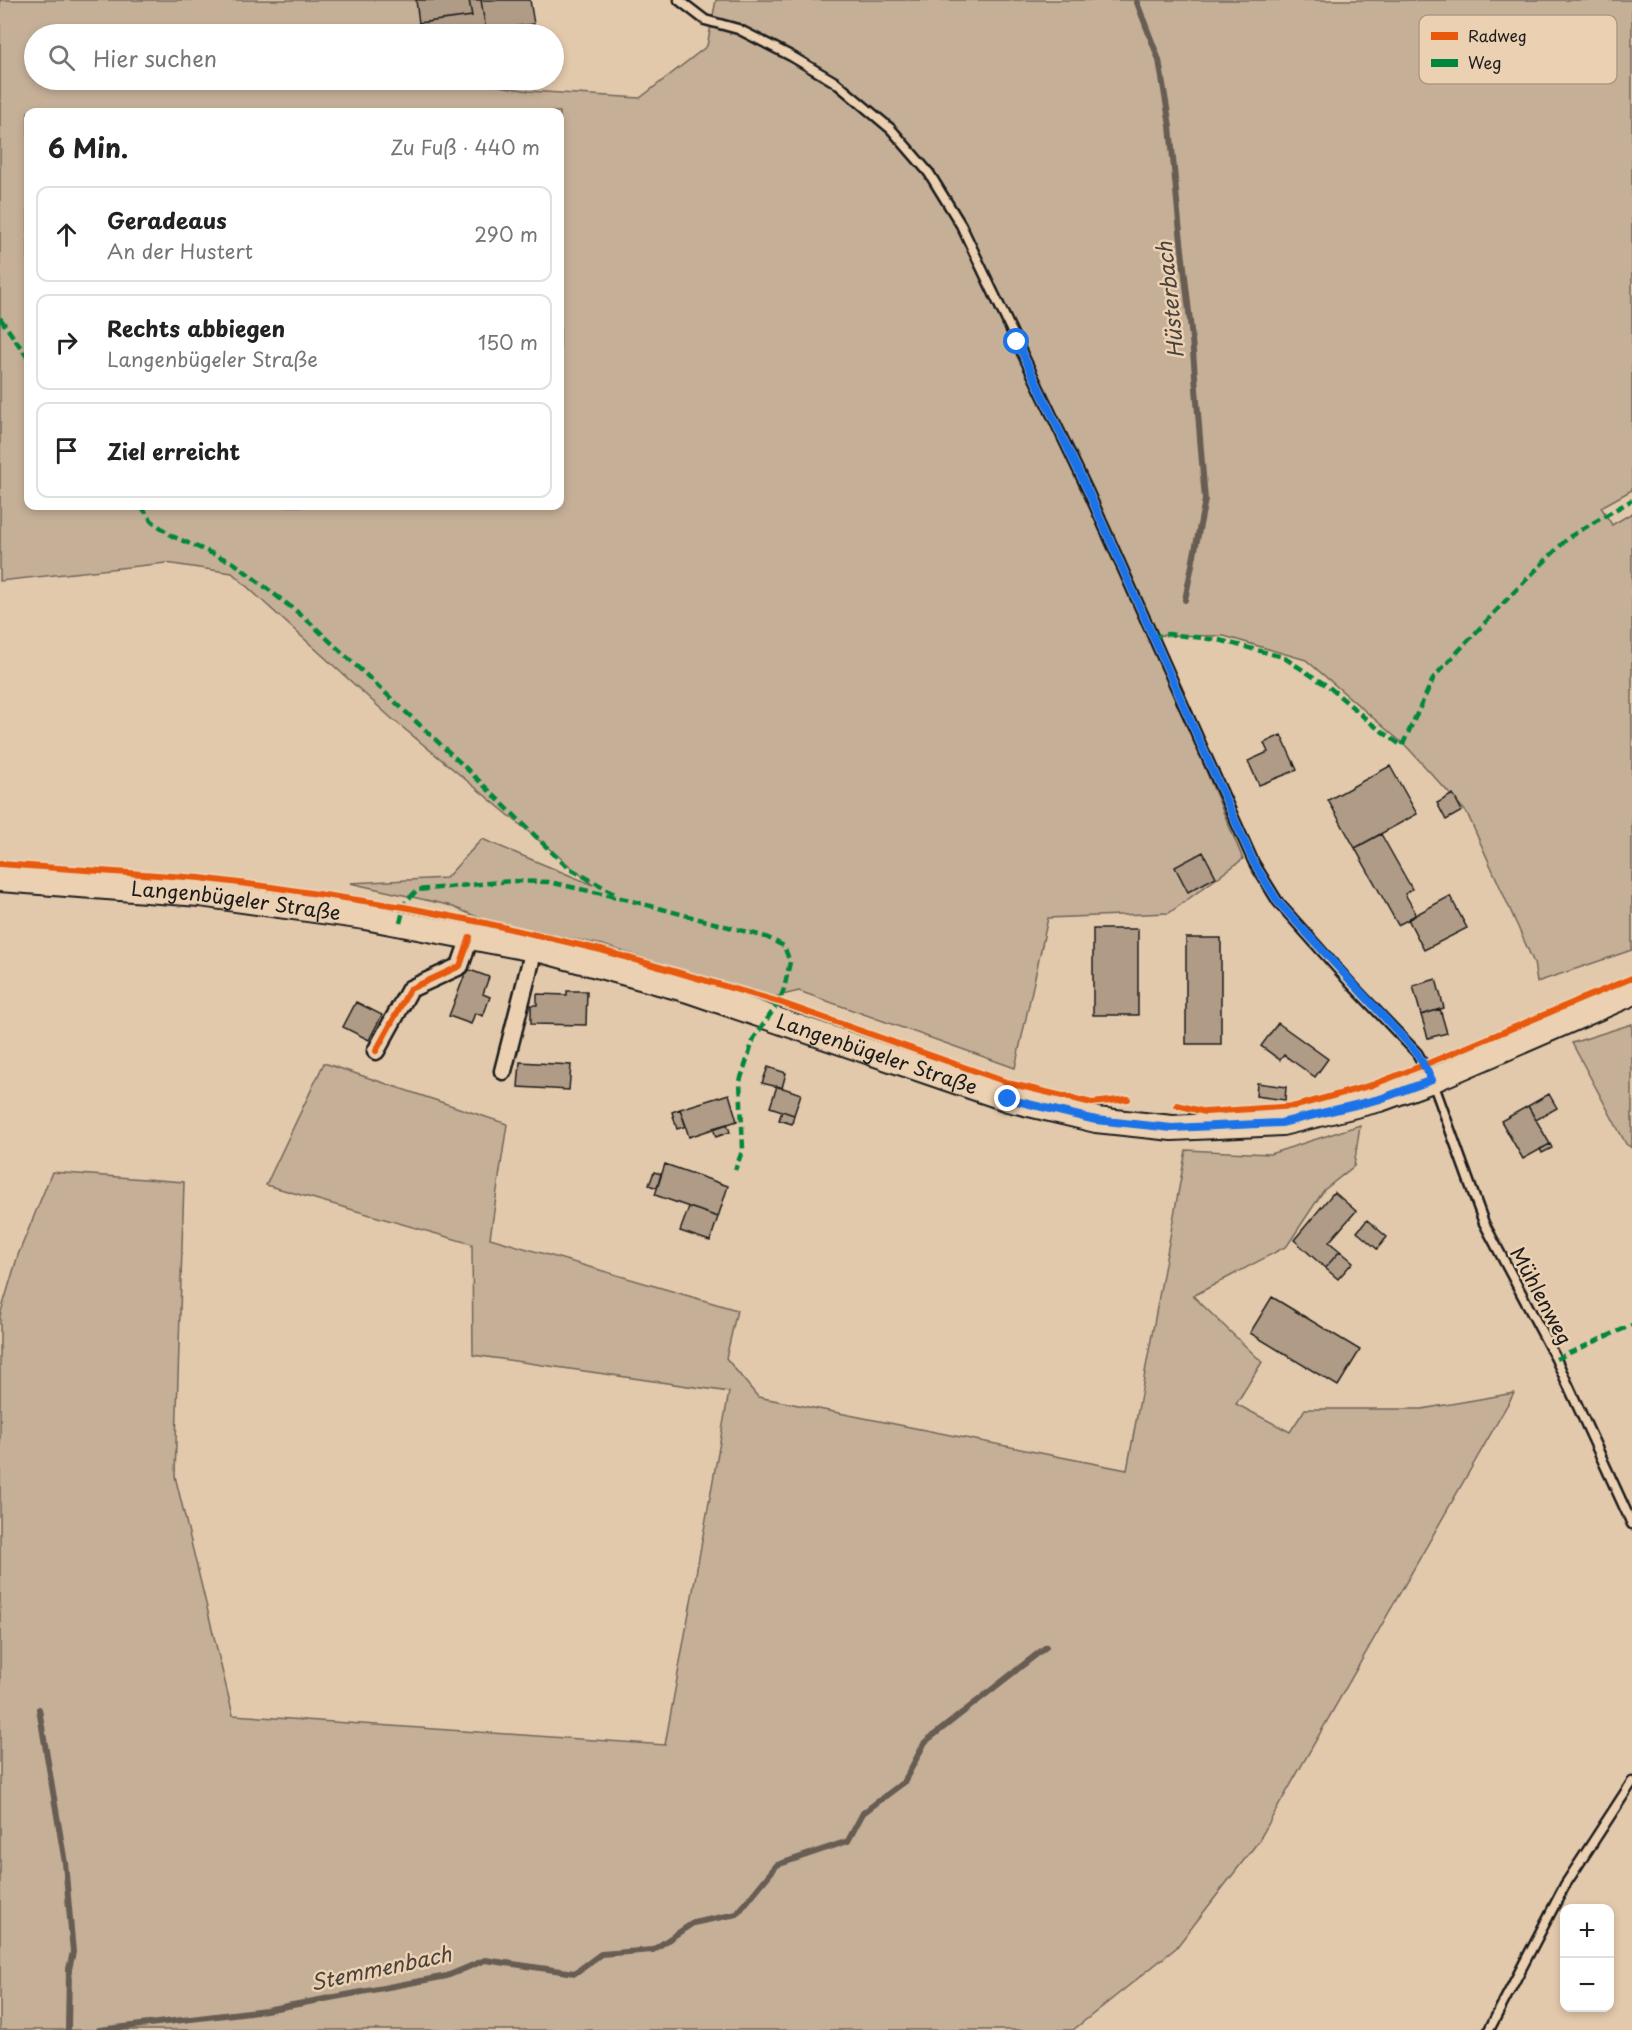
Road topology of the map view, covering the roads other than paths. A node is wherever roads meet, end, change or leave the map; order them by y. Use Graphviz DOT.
graph roads {
  1 [pos="679,0"];
  2 [pos="0,879"];
  3 [pos="470,937"];
  4 [pos="534,949"];
  5 [pos="1632,993"];
  6 [pos="376,1051"];
  7 [pos="503,1071"];
  8 [pos="1432,1080"];
  9 [pos="1632,1524"];
  10 [pos="1632,1782"];
  11 [pos="1489,2030"];
  1 -- 8 [label="lane, Mühlenweg"];
  2 -- 3 [label="main road, Langenbügeler Straße"];
  3 -- 4 [label="main road, Langenbügeler Straße"];
  3 -- 6 [label="street"];
  4 -- 7 [label="street"];
  4 -- 8 [label="main road, Langenbügeler Straße"];
  5 -- 8 [label="main road, Langenbügeler Straße"];
  8 -- 9 [label="lane, Mühlenweg"];
  10 -- 11 [label="lane"];
}
